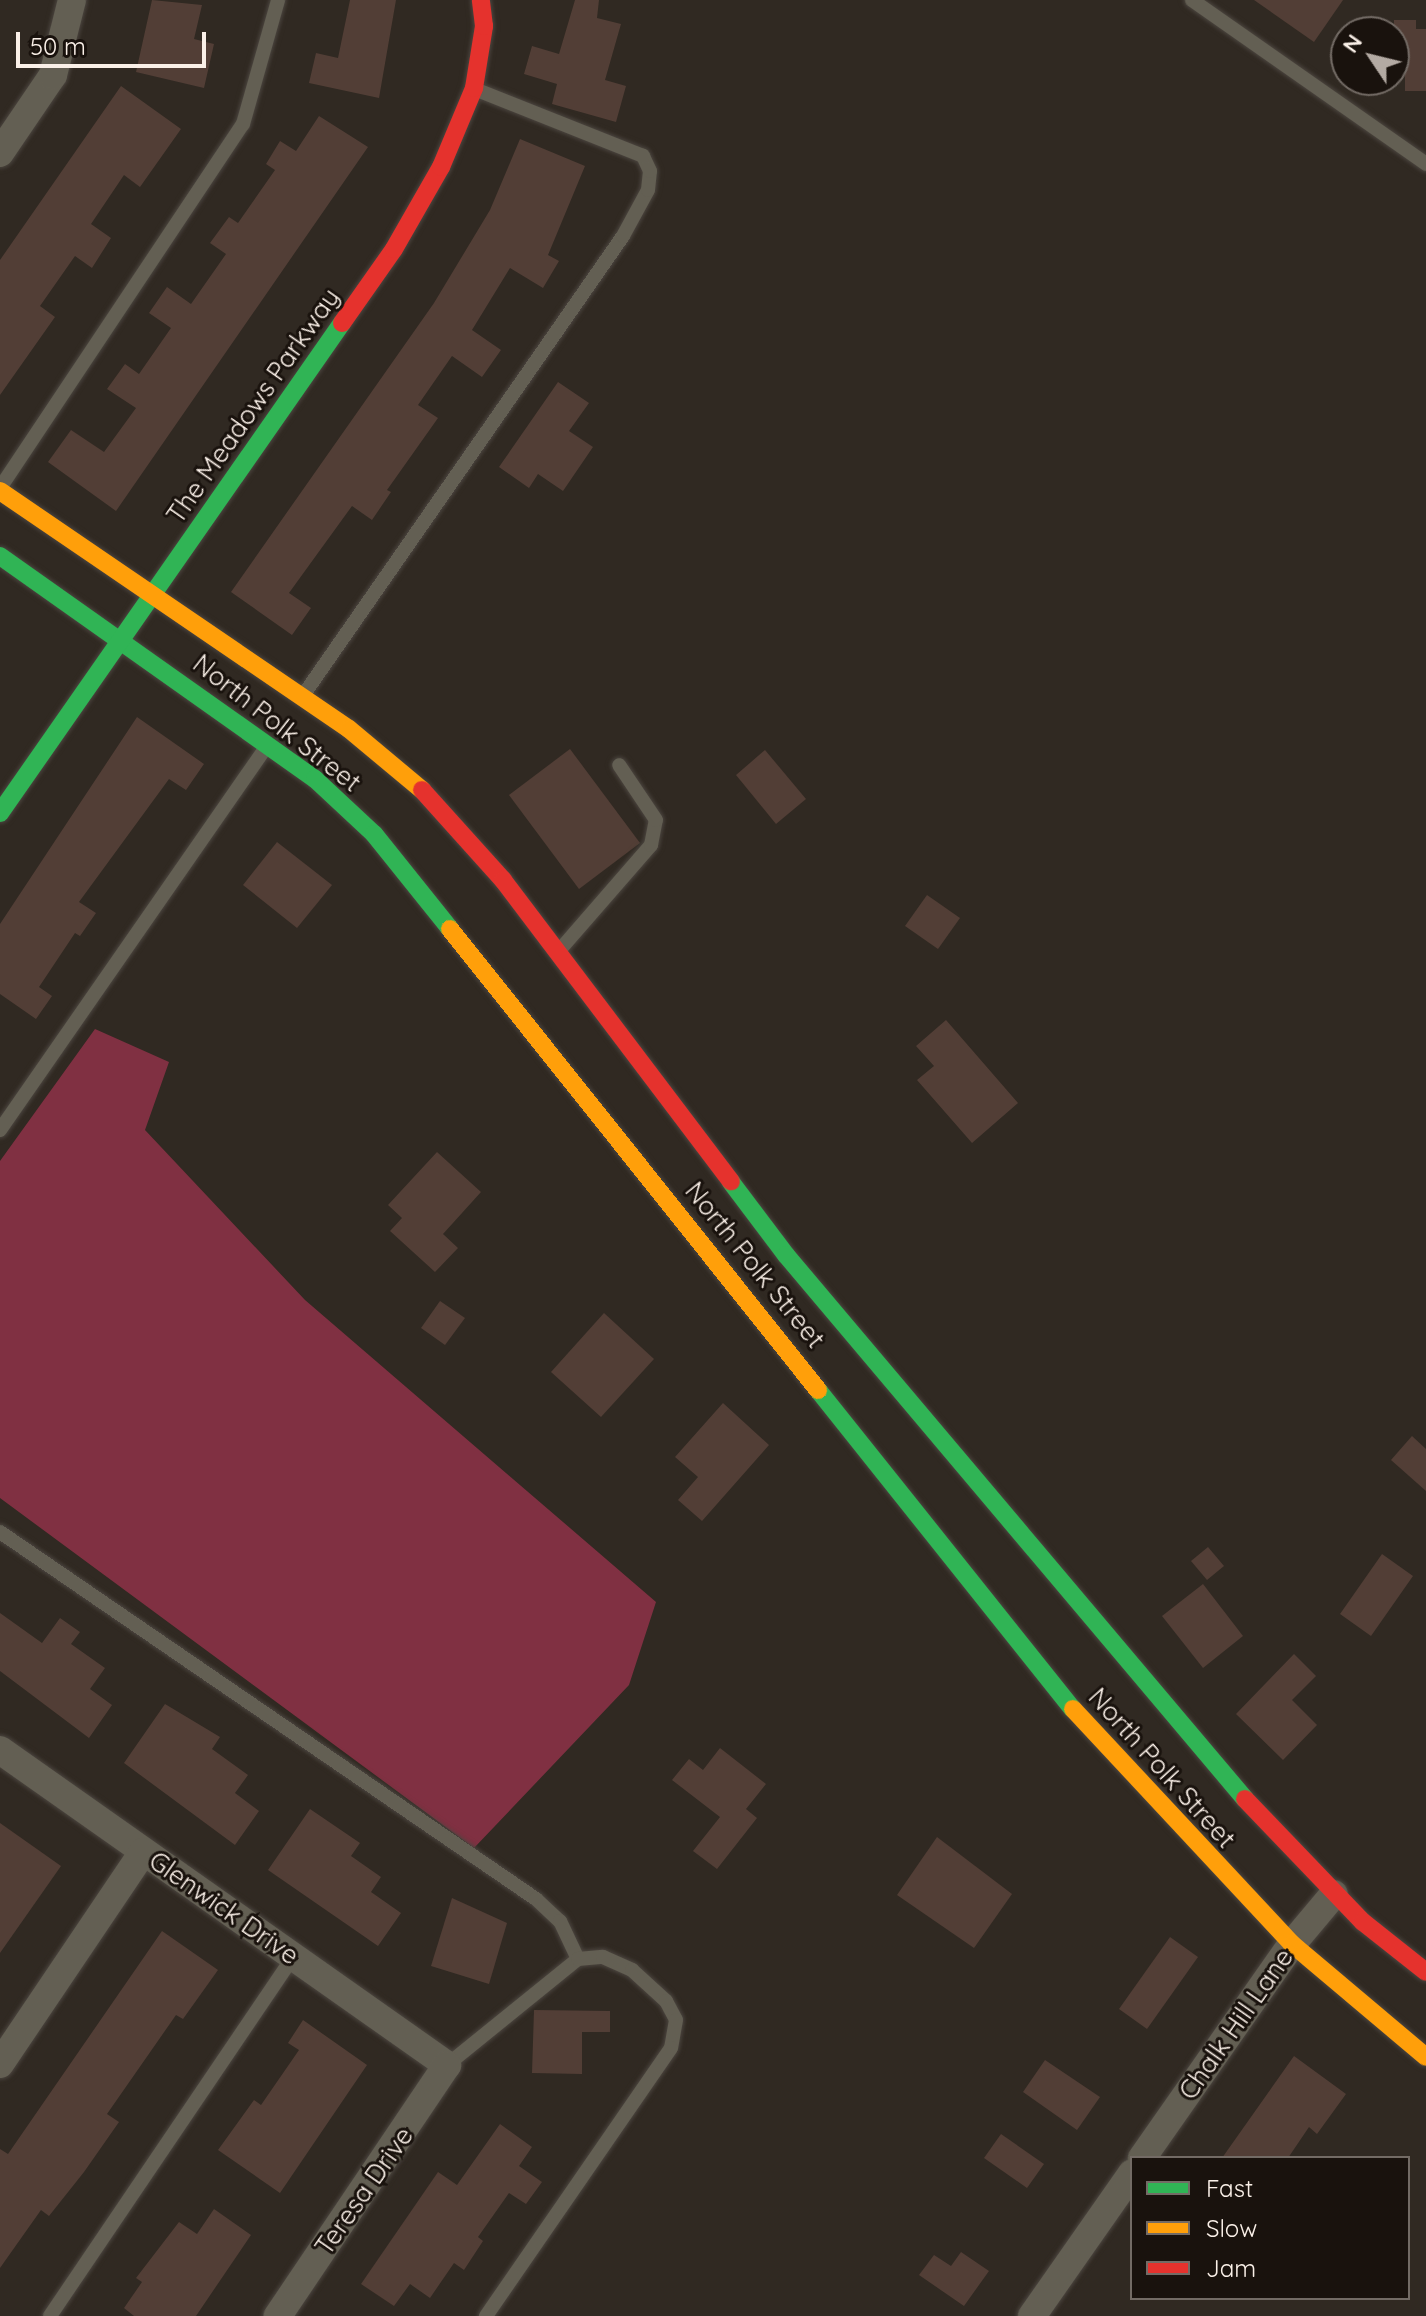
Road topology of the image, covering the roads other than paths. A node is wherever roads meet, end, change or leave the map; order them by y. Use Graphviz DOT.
graph roads {
  1 [pos="72,0"];
  2 [pos="278,0"];
  3 [pos="481,0"];
  4 [pos="1192,0"];
  5 [pos="474,88"];
  6 [pos="0,153"];
  7 [pos="1426,164"];
  8 [pos="0,489"];
  9 [pos="0,556"];
  10 [pos="154,597"];
  11 [pos="123,641"];
  12 [pos="302,697"];
  13 [pos="268,743"];
  14 [pos="619,765"];
  15 [pos="0,813"];
  16 [pos="558,952"];
  17 [pos="0,1130"];
  18 [pos="0,1532"];
  19 [pos="0,1750"];
  20 [pos="143,1852"];
  21 [pos="1334,1894"];
  22 [pos="1292,1944"];
  23 [pos="294,1956"];
  24 [pos="578,1959"];
  25 [pos="1426,1972"];
  26 [pos="1426,2057"];
  27 [pos="0,2064"];
  28 [pos="447,2065"];
  29 [pos="1143,2156"];
  30 [pos="1130,2176"];
  31 [pos="50,2316"];
  32 [pos="278,2316"];
  33 [pos="486,2316"];
  34 [pos="1032,2316"];
  1 -- 6 [label="street"];
  2 -- 8 [label="lane"];
  3 -- 5 [label="main road, The Meadows Parkway"];
  4 -- 7 [label="lane"];
  5 -- 10 [label="main road, The Meadows Parkway"];
  5 -- 12 [label="lane"];
  8 -- 10 [label="main road, North Polk Street"];
  9 -- 11 [label="main road, North Polk Street"];
  10 -- 11 [label="main road, The Meadows Parkway"];
  10 -- 12 [label="main road, North Polk Street"];
  11 -- 13 [label="main road, North Polk Street"];
  11 -- 15 [label="main road, The Meadows Parkway"];
  12 -- 16 [label="main road, North Polk Street"];
  13 -- 17 [label="lane"];
  13 -- 22 [label="main road, North Polk Street"];
  14 -- 16 [label="lane"];
  16 -- 21 [label="main road, North Polk Street"];
  18 -- 24 [label="lane"];
  19 -- 20 [label="street, Glenwick Drive"];
  20 -- 23 [label="street, Glenwick Drive"];
  20 -- 27 [label="street"];
  21 -- 22 [label="street, Chalk Hill Lane"];
  21 -- 25 [label="main road, North Polk Street"];
  22 -- 26 [label="main road, North Polk Street"];
  22 -- 29 [label="street, Chalk Hill Lane"];
  23 -- 28 [label="street, Glenwick Drive"];
  23 -- 31 [label="lane"];
  24 -- 28 [label="lane"];
  24 -- 33 [label="lane"];
  28 -- 32 [label="street, Teresa Drive"];
  30 -- 34 [label="street"];
}
